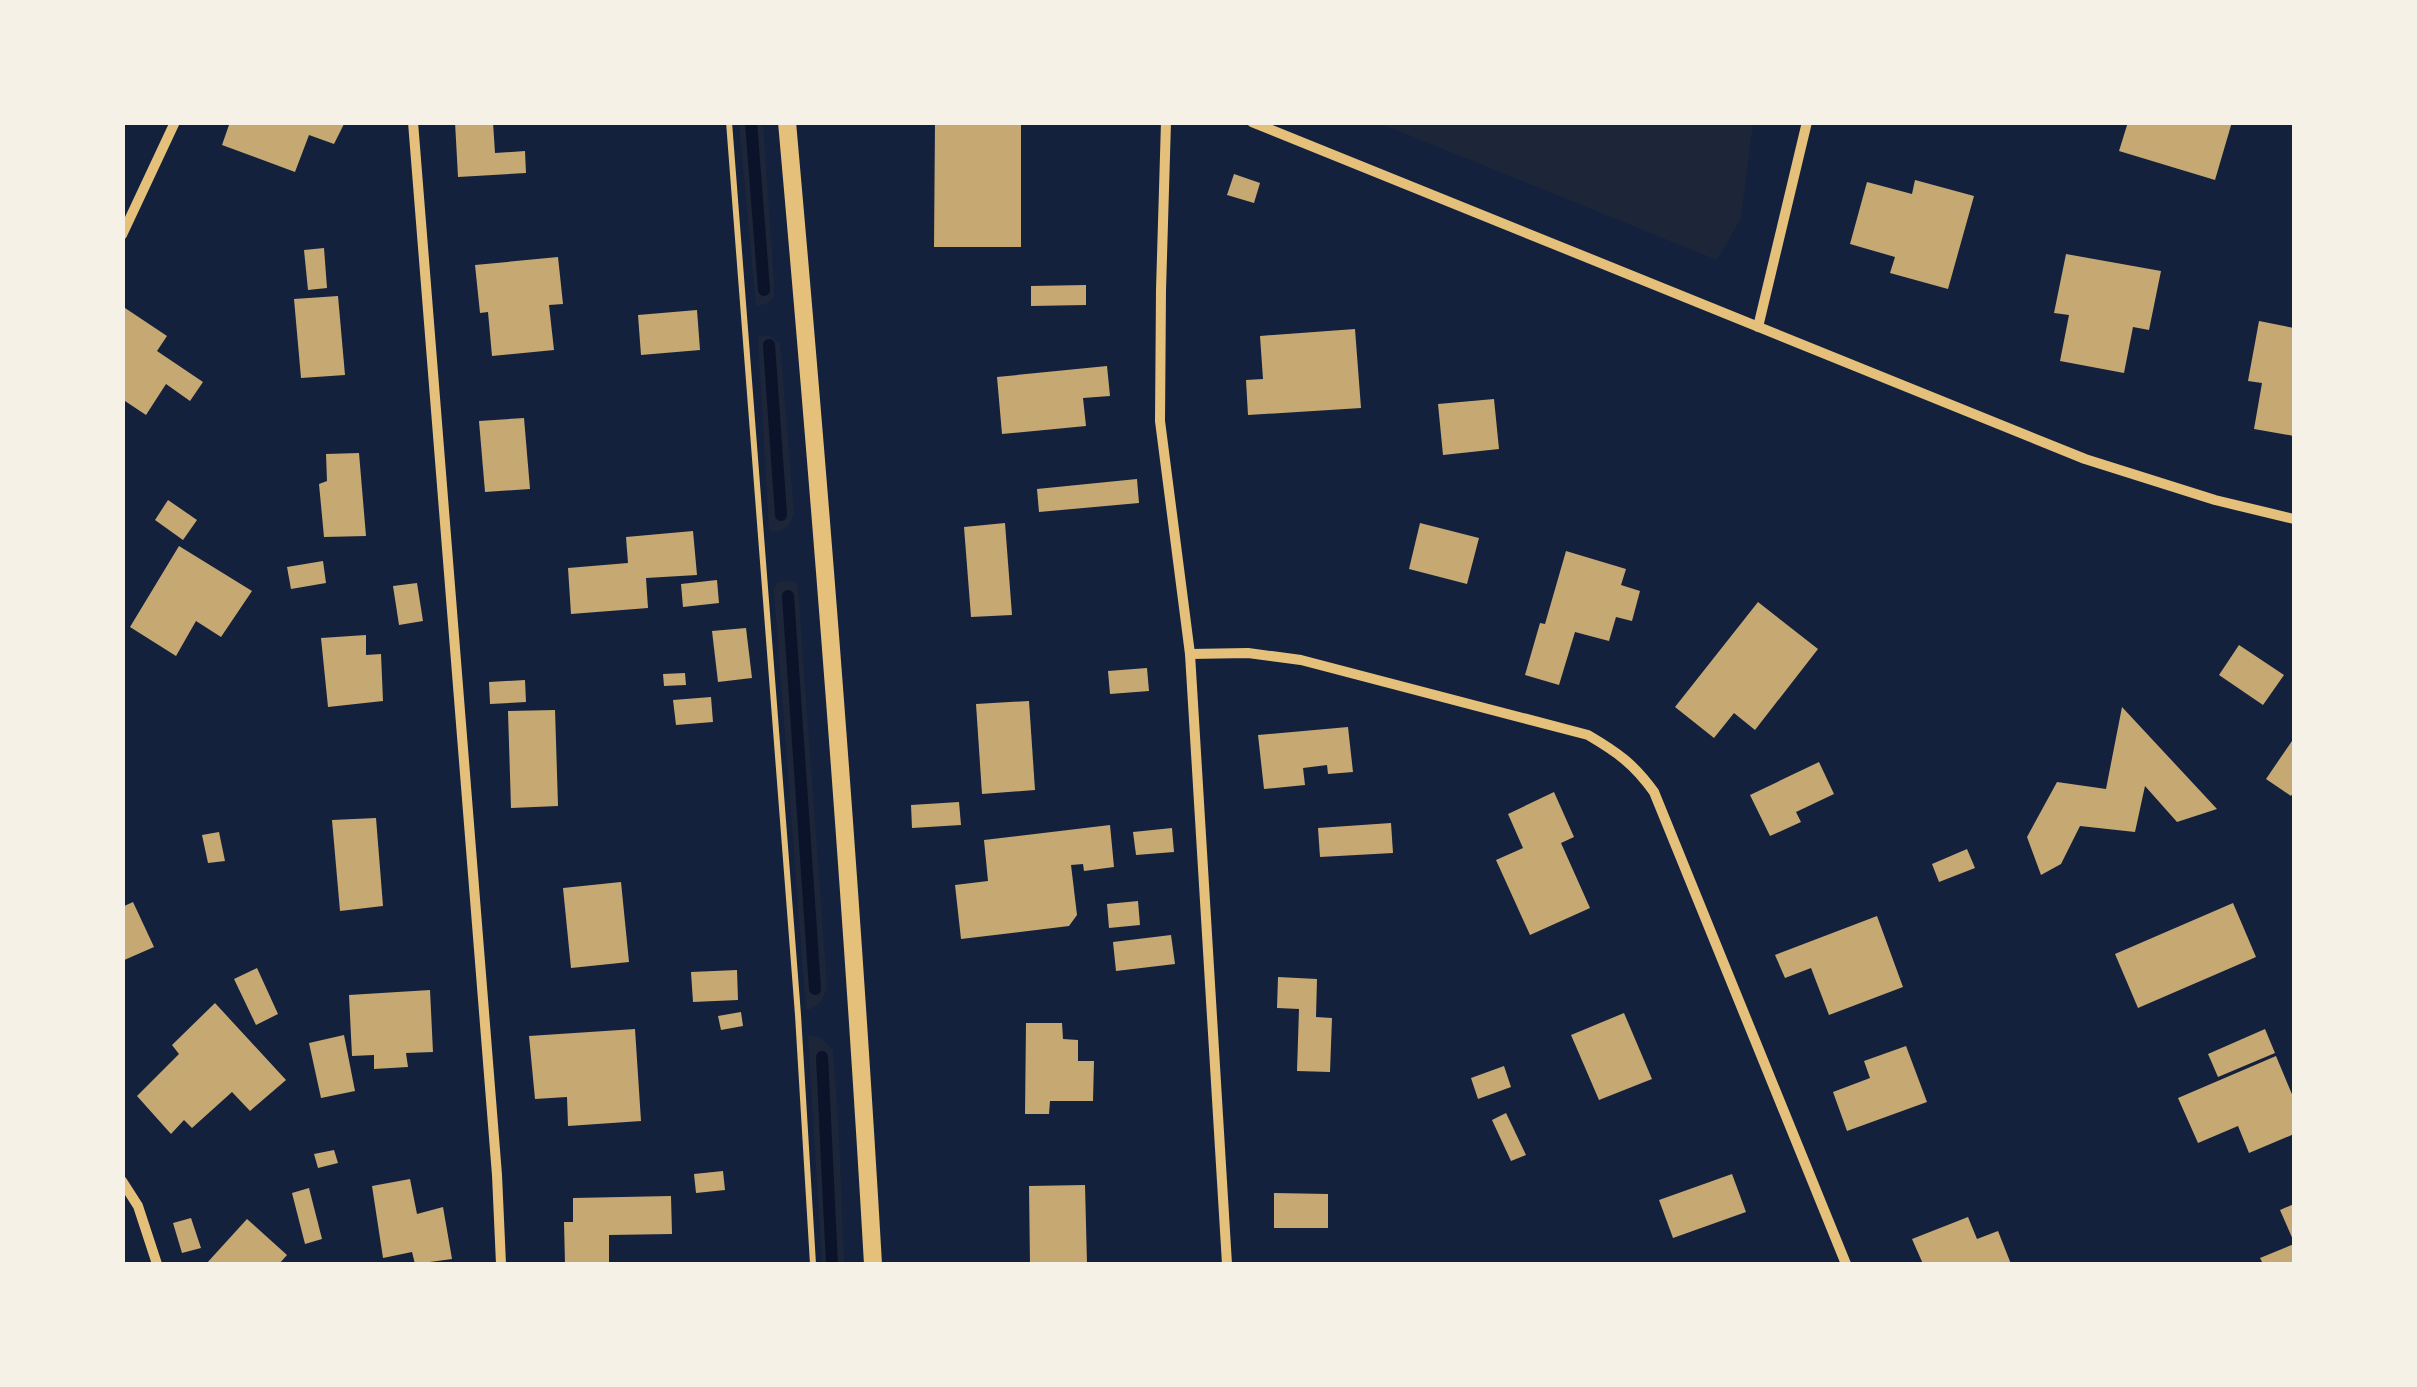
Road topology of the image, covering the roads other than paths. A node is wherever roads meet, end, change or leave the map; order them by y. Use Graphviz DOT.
graph roads {
  1 [pos="176,122"];
  2 [pos="413,122"];
  3 [pos="787,122"];
  4 [pos="1166,122"];
  5 [pos="1252,122"];
  6 [pos="1807,122"];
  7 [pos="122,234"];
  8 [pos="1758,327"];
  9 [pos="2294,518"];
  10 [pos="1190,654"];
  11 [pos="122,1181"];
  12 [pos="157,1264"];
  13 [pos="501,1264"];
  14 [pos="873,1264"];
  15 [pos="1227,1264"];
  16 [pos="1846,1264"];
  1 -- 7 [label="street"];
  2 -- 13 [label="street"];
  3 -- 14 [label="street"];
  4 -- 10 [label="street"];
  5 -- 8 [label="street"];
  6 -- 8 [label="street"];
  8 -- 9 [label="street"];
  10 -- 15 [label="street"];
  10 -- 16 [label="street"];
  11 -- 12 [label="street"];
}
